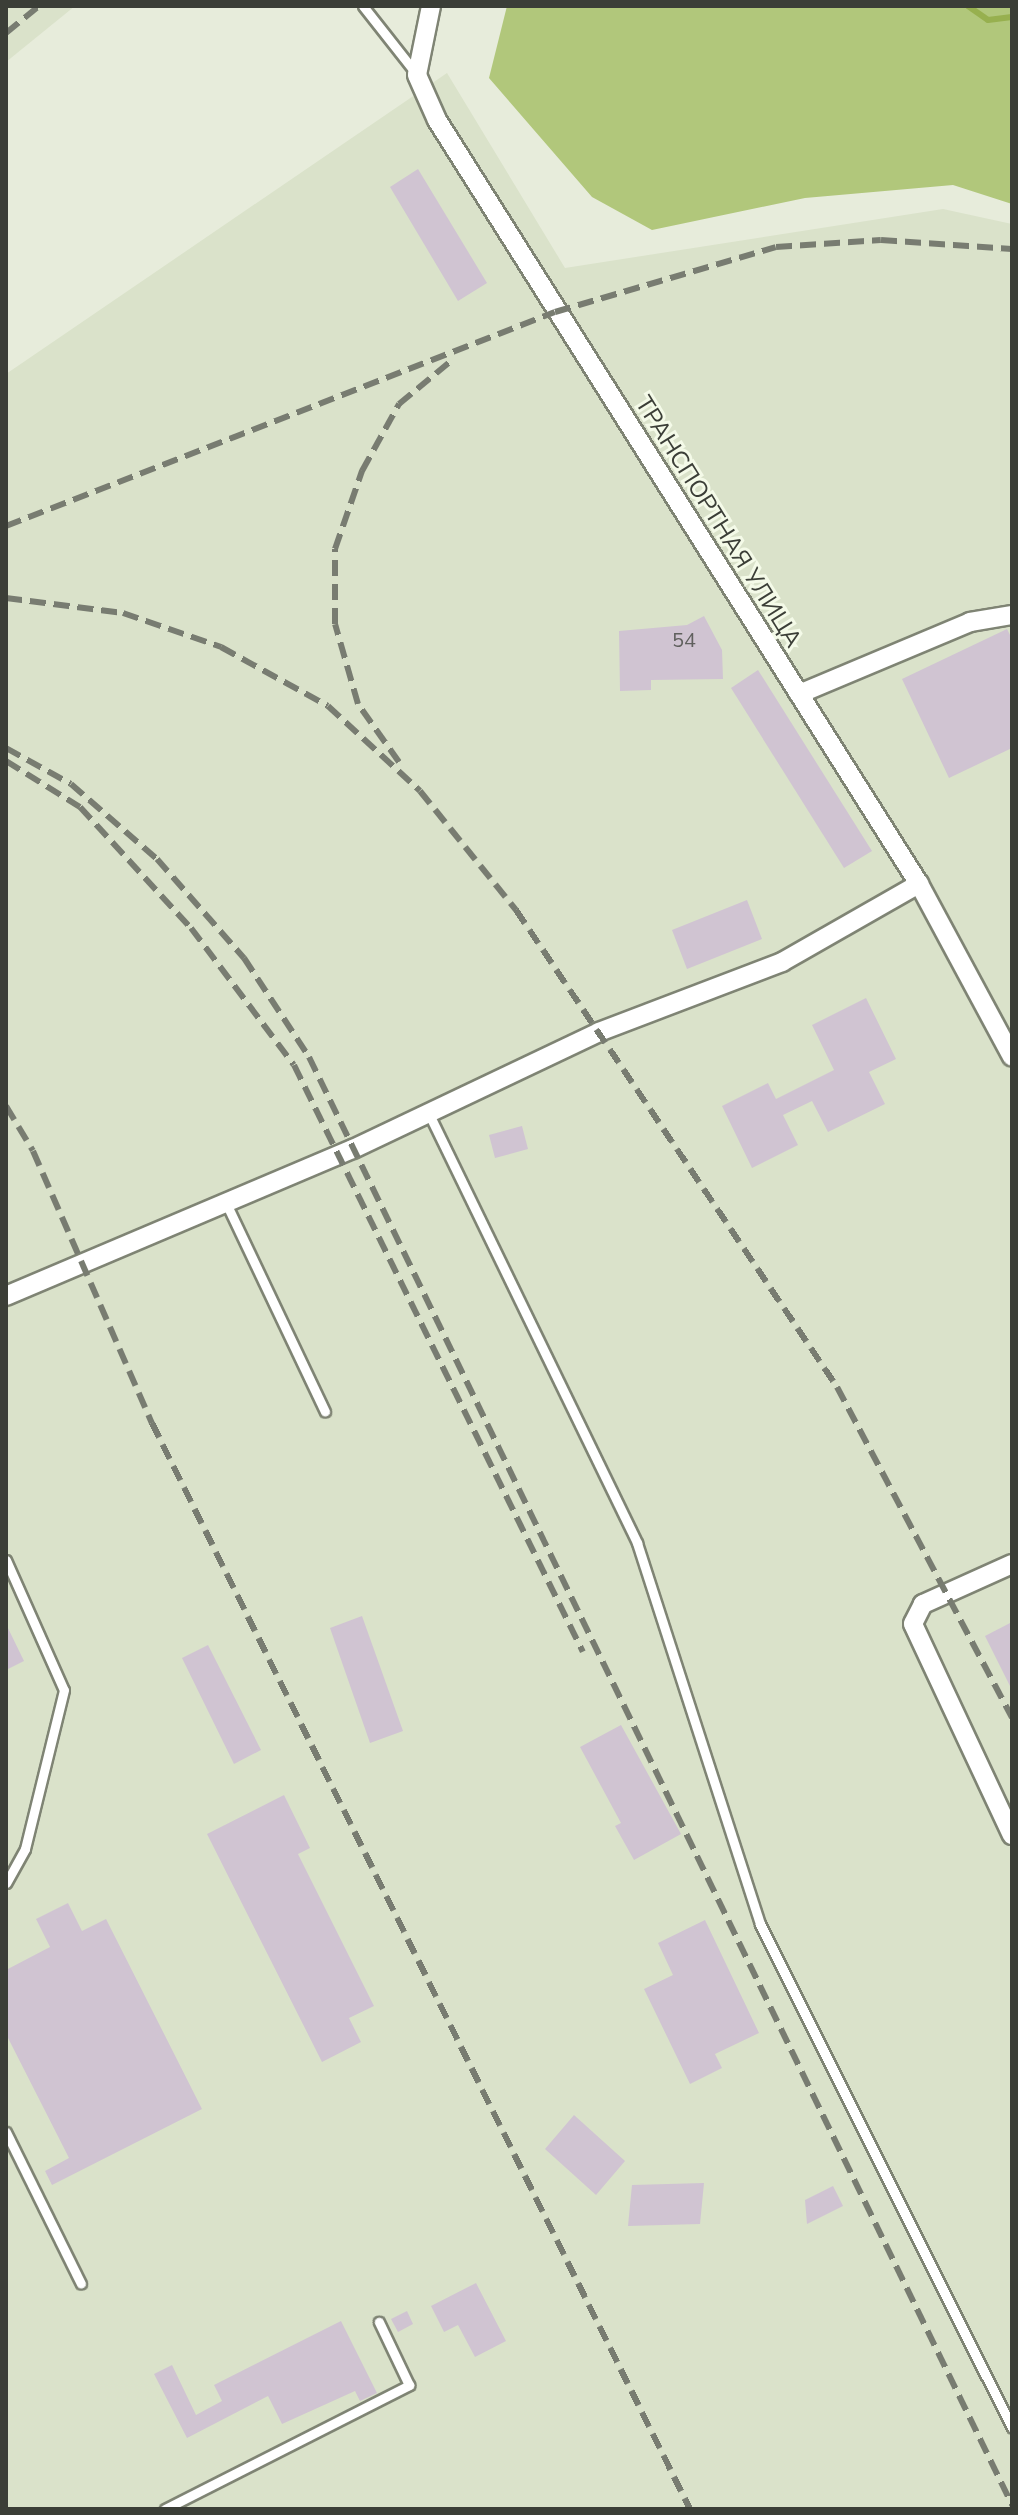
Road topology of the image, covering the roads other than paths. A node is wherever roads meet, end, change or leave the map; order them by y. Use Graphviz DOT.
graph roads {
  1 [pos="363,6"];
  2 [pos="431,6"];
  3 [pos="417,75"];
  4 [pos="1012,615"];
  5 [pos="799,694"];
  6 [pos="919,884"];
  7 [pos="1012,1057"];
  8 [pos="428,1112"];
  9 [pos="225,1201"];
  10 [pos="6,1296"];
  11 [pos="325,1412"];
  12 [pos="6,1560"];
  13 [pos="1012,1564"];
  14 [pos="1012,1835"];
  15 [pos="6,1883"];
  16 [pos="6,2132"];
  17 [pos="81,2284"];
  18 [pos="379,2322"];
  19 [pos="1012,2428"];
  20 [pos="165,2509"];
  1 -- 3 [label="lane"];
  2 -- 3 [label="street"];
  3 -- 5 [label="street, ТРАНСПОРТНАЯ УЛИЦА"];
  4 -- 5 [label="street"];
  5 -- 6 [label="street, ТРАНСПОРТНАЯ УЛИЦА"];
  6 -- 7 [label="street, ТРАНСПОРТНАЯ УЛИЦА"];
  6 -- 8 [label="street"];
  8 -- 9 [label="street"];
  8 -- 19 [label="lane"];
  9 -- 10 [label="street"];
  9 -- 11 [label="lane"];
  12 -- 15 [label="lane"];
  13 -- 14 [label="street"];
  16 -- 17 [label="lane"];
  18 -- 20 [label="lane"];
}
